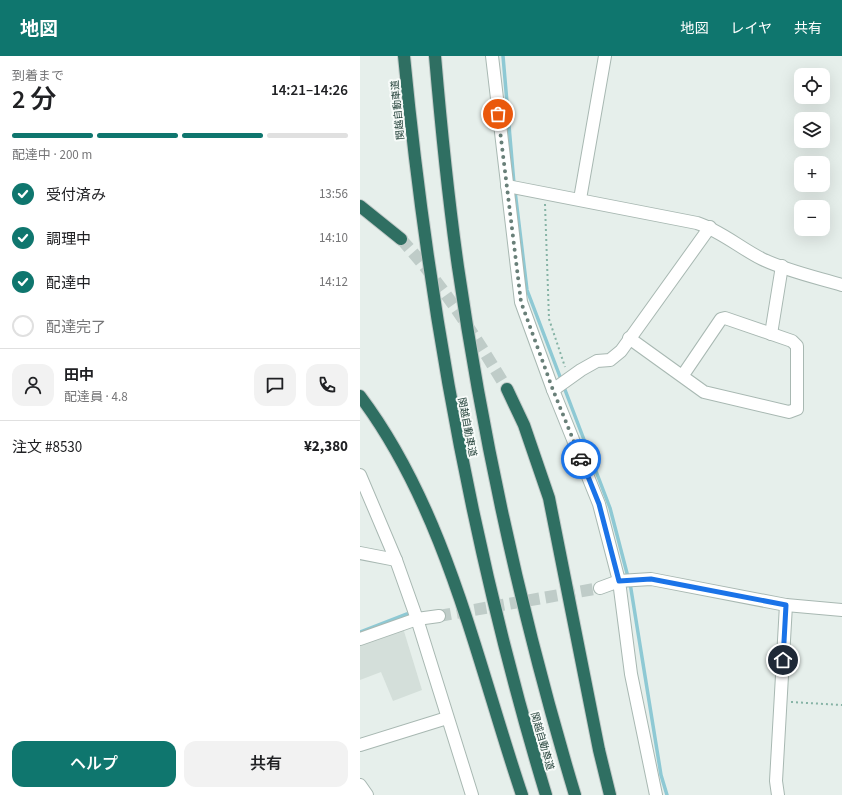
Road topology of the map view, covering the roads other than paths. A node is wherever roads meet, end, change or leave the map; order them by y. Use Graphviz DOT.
graph roads {
  1 [pos="404,56"];
  2 [pos="435,56"];
  3 [pos="492,56"];
  4 [pos="605,56"];
  5 [pos="507,186"];
  6 [pos="580,199"];
  7 [pos="360,206"];
  8 [pos="710,227"];
  9 [pos="401,239"];
  10 [pos="782,266"];
  11 [pos="842,285"];
  12 [pos="771,334"];
  13 [pos="629,338"];
  14 [pos="683,375"];
  15 [pos="563,383"];
  16 [pos="507,389"];
  17 [pos="360,396"];
  18 [pos="360,475"];
  19 [pos="360,553"];
  20 [pos="396,560"];
  21 [pos="626,580"];
  22 [pos="600,588"];
  23 [pos="786,605"];
  24 [pos="842,610"];
  25 [pos="439,616"];
  26 [pos="417,619"];
  27 [pos="360,639"];
  28 [pos="447,718"];
  29 [pos="360,745"];
  30 [pos="360,785"];
  31 [pos="367,795"];
  32 [pos="472,795"];
  33 [pos="522,795"];
  34 [pos="546,795"];
  35 [pos="575,795"];
  36 [pos="610,795"];
  37 [pos="656,795"];
  38 [pos="778,795"];
  1 -- 34 [label="highway, 関越自動車道"];
  2 -- 35 [label="highway, 関越自動車道"];
  3 -- 5 [label="street"];
  4 -- 6 [label="street"];
  5 -- 6 [label="street"];
  5 -- 15 [label="street"];
  6 -- 8 [label="street"];
  7 -- 9 [label="highway"];
  8 -- 10 [label="street"];
  8 -- 13 [label="street"];
  10 -- 11 [label="street"];
  10 -- 12 [label="street"];
  12 -- 14 [label="street"];
  12 -- 14 [label="street"];
  13 -- 14 [label="street"];
  13 -- 15 [label="street"];
  15 -- 21 [label="street"];
  16 -- 36 [label="highway"];
  17 -- 33 [label="highway"];
  18 -- 20 [label="street"];
  19 -- 20 [label="street"];
  20 -- 26 [label="street"];
  21 -- 22 [label="street"];
  21 -- 23 [label="street"];
  21 -- 37 [label="street"];
  23 -- 24 [label="street"];
  23 -- 38 [label="street"];
  25 -- 26 [label="street"];
  26 -- 27 [label="street"];
  26 -- 28 [label="street"];
  28 -- 29 [label="street"];
  28 -- 32 [label="street"];
  30 -- 31 [label="street"];
}
